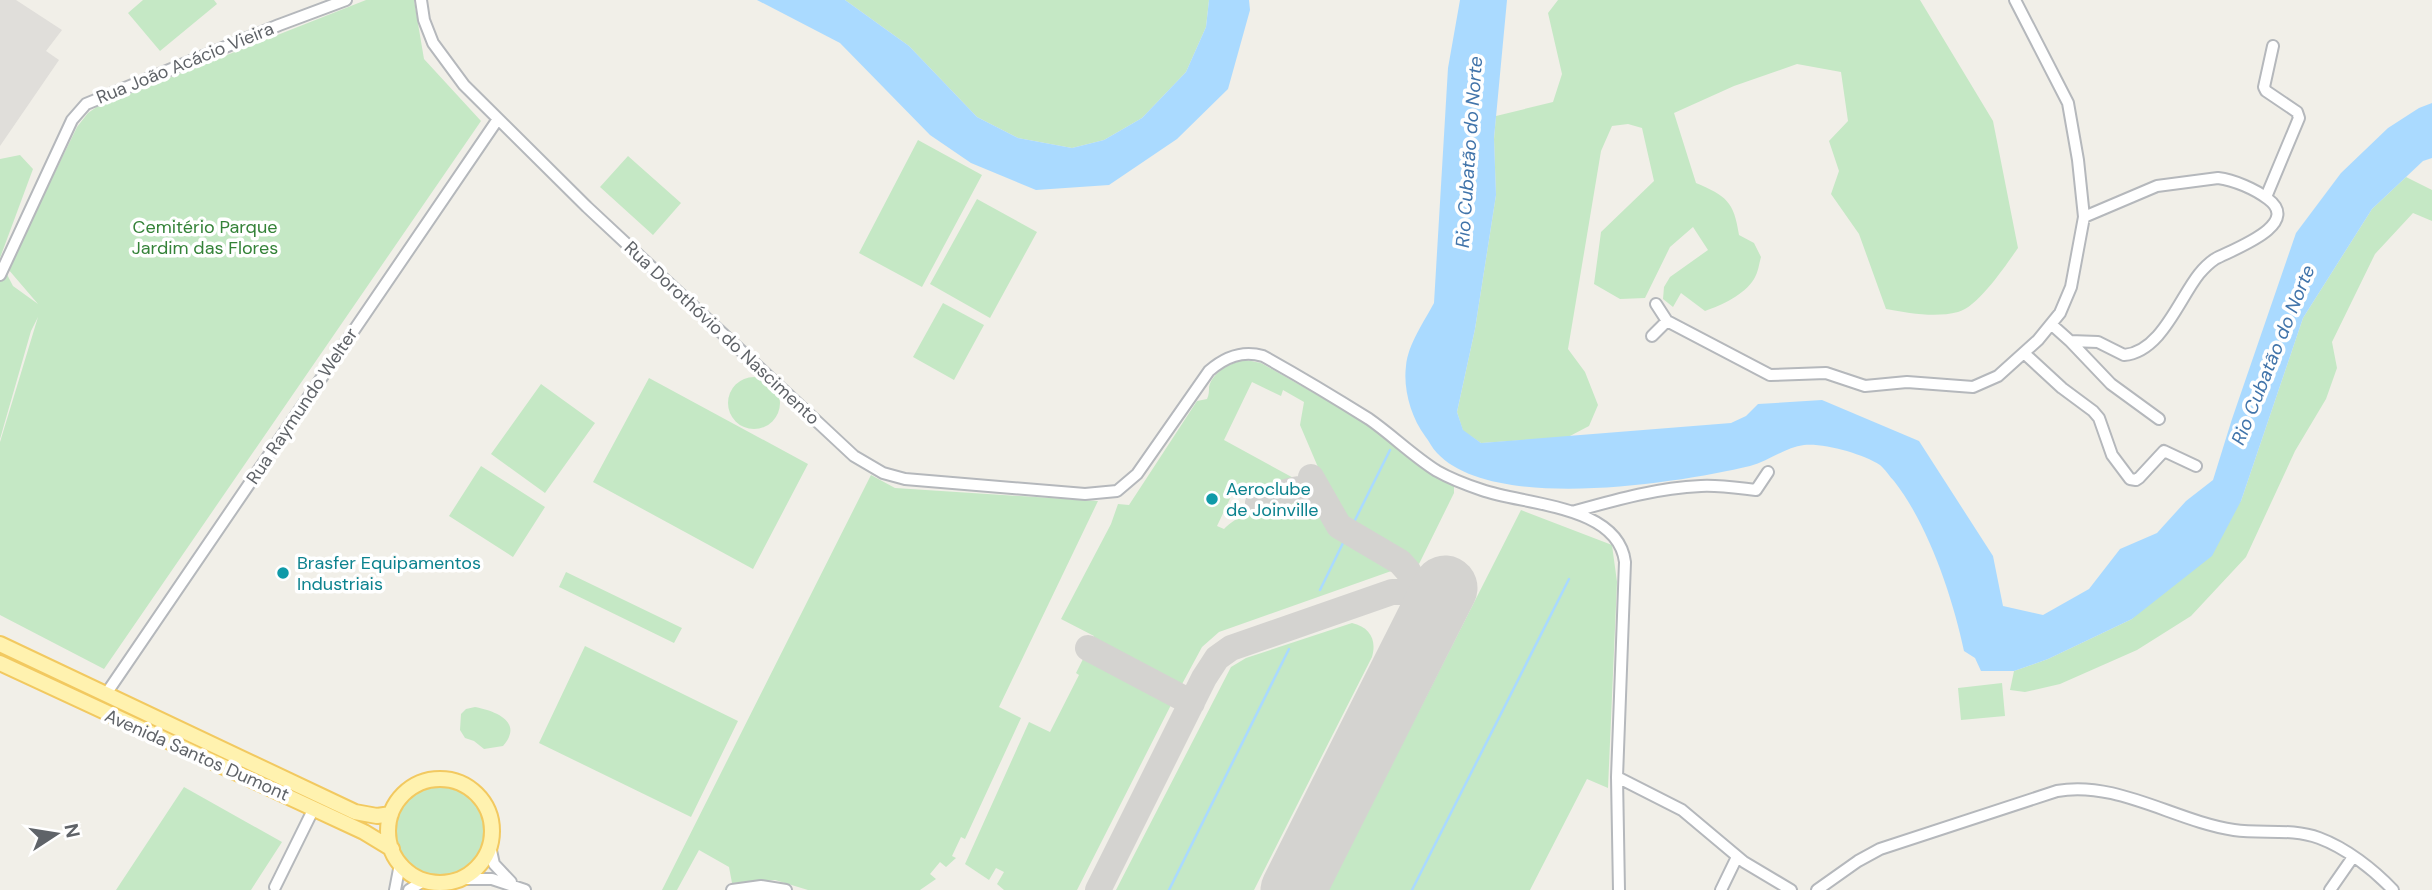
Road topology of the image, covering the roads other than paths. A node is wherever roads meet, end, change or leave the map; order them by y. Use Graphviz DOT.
graph roads {
  1 [pos="346,0"];
  2 [pos="421,0"];
  3 [pos="2015,0"];
  4 [pos="2273,46"];
  5 [pos="498,119"];
  6 [pos="2266,197"];
  7 [pos="2084,218"];
  8 [pos="0,275"];
  9 [pos="1656,304"];
  10 [pos="1667,321"];
  11 [pos="2051,324"];
  12 [pos="1651,336"];
  13 [pos="2070,341"];
  14 [pos="2024,353"];
  15 [pos="2159,419"];
  16 [pos="2196,466"];
  17 [pos="1769,472"];
  18 [pos="1572,512"];
  19 [pos="0,644"];
  20 [pos="0,663"];
  21 [pos="106,694"];
  22 [pos="1617,777"];
  23 [pos="314,808"];
  24 [pos="391,814"];
  25 [pos="490,846"];
  26 [pos="392,849"];
  27 [pos="1737,857"];
  28 [pos="2353,857"];
  29 [pos="400,864"];
  30 [pos="461,878"];
  31 [pos="425,880"];
  32 [pos="275,887"];
  33 [pos="520,888"];
  34 [pos="395,890"];
  35 [pos="409,890"];
  36 [pos="732,890"];
  37 [pos="786,890"];
  38 [pos="1619,890"];
  39 [pos="1721,890"];
  40 [pos="1791,890"];
  41 [pos="1817,890"];
  42 [pos="2330,890"];
  43 [pos="2393,890"];
  1 -- 8 [label="street, Rua João Acácio Vieira"];
  2 -- 5 [label="street, Rua Dorothóvio do Nascimento"];
  3 -- 7 [label="street"];
  4 -- 6 [label="street"];
  5 -- 18 [label="street, Rua Dorothóvio do Nascimento"];
  5 -- 21 [label="street, Rua Raymundo Welter"];
  6 -- 7 [label="street"];
  6 -- 13 [label="street"];
  7 -- 11 [label="street"];
  9 -- 10 [label="street"];
  10 -- 12 [label="street"];
  10 -- 14 [label="street"];
  11 -- 13 [label="street"];
  11 -- 14 [label="street"];
  13 -- 15 [label="street"];
  14 -- 16 [label="street"];
  17 -- 18 [label="street"];
  18 -- 22 [label="street"];
  19 -- 21 [label="main road, Avenida Santos Dumont"];
  20 -- 23 [label="main road, Avenida Santos Dumont"];
  21 -- 24 [label="main road, Avenida Santos Dumont"];
  22 -- 27 [label="street"];
  22 -- 38 [label="street"];
  23 -- 26 [label="main road, Avenida Santos Dumont"];
  23 -- 32 [label="street"];
  24 -- 25 [label="main road"];
  24 -- 26 [label="main road"];
  25 -- 30 [label="main road"];
  25 -- 33 [label="street"];
  26 -- 29 [label="main road"];
  27 -- 39 [label="street"];
  27 -- 40 [label="street"];
  28 -- 41 [label="street"];
  28 -- 42 [label="street"];
  28 -- 43 [label="street"];
  29 -- 31 [label="main road"];
  29 -- 34 [label="street"];
  30 -- 31 [label="main road"];
  30 -- 33 [label="street"];
  31 -- 35 [label="street"];
  36 -- 37 [label="street"];
}
